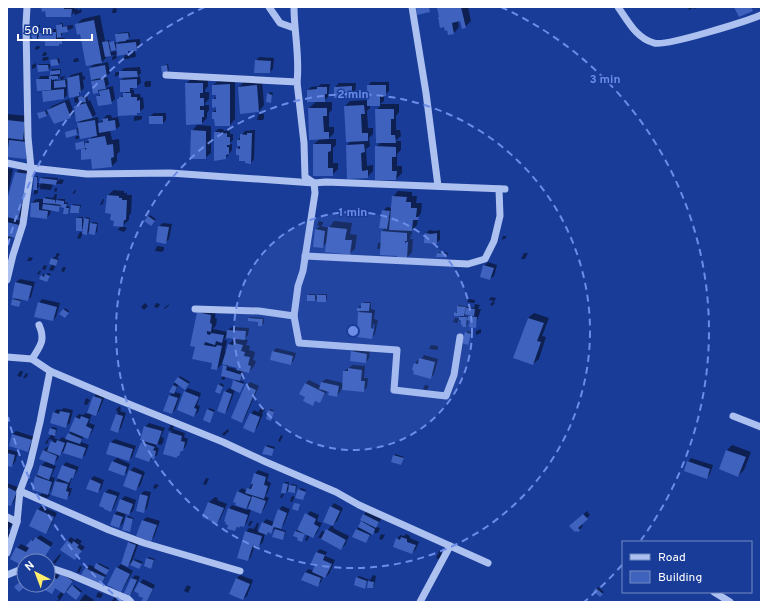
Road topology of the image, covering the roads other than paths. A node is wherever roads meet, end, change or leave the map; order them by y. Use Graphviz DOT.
graph roads {
  1 [pos="27,7"];
  2 [pos="268,7"];
  3 [pos="294,7"];
  4 [pos="412,7"];
  5 [pos="618,7"];
  6 [pos="761,15"];
  7 [pos="294,28"];
  8 [pos="166,75"];
  9 [pos="297,82"];
  10 [pos="7,164"];
  11 [pos="32,168"];
  12 [pos="314,183"];
  13 [pos="438,186"];
  14 [pos="305,256"];
  15 [pos="7,280"];
  16 [pos="196,309"];
  17 [pos="294,316"];
  18 [pos="39,325"];
  19 [pos="460,338"];
  20 [pos="7,357"];
  21 [pos="32,360"];
  22 [pos="50,371"];
  23 [pos="733,416"];
  24 [pos="761,427"];
  25 [pos="20,491"];
  26 [pos="7,517"];
  27 [pos="17,522"];
  28 [pos="450,546"];
  29 [pos="7,553"];
  30 [pos="488,563"];
  31 [pos="56,570"];
  32 [pos="240,571"];
  33 [pos="716,593"];
  34 [pos="131,602"];
  35 [pos="420,602"];
  36 [pos="730,602"];
  1 -- 11 [label="street"];
  2 -- 7 [label="street"];
  3 -- 7 [label="street"];
  4 -- 13 [label="street"];
  5 -- 6 [label="street"];
  7 -- 9 [label="street"];
  8 -- 9 [label="street"];
  9 -- 12 [label="street"];
  10 -- 11 [label="street"];
  11 -- 12 [label="street"];
  11 -- 15 [label="street"];
  12 -- 13 [label="street"];
  12 -- 14 [label="street"];
  13 -- 14 [label="street"];
  14 -- 17 [label="street"];
  16 -- 17 [label="street"];
  17 -- 19 [label="street"];
  18 -- 21 [label="street"];
  20 -- 21 [label="street"];
  21 -- 22 [label="street"];
  22 -- 25 [label="street"];
  22 -- 28 [label="street"];
  23 -- 24 [label="street"];
  25 -- 27 [label="street"];
  25 -- 32 [label="street"];
  26 -- 27 [label="street"];
  27 -- 29 [label="street"];
  28 -- 30 [label="street"];
  28 -- 35 [label="street"];
  31 -- 34 [label="street"];
  33 -- 36 [label="street"];
}
